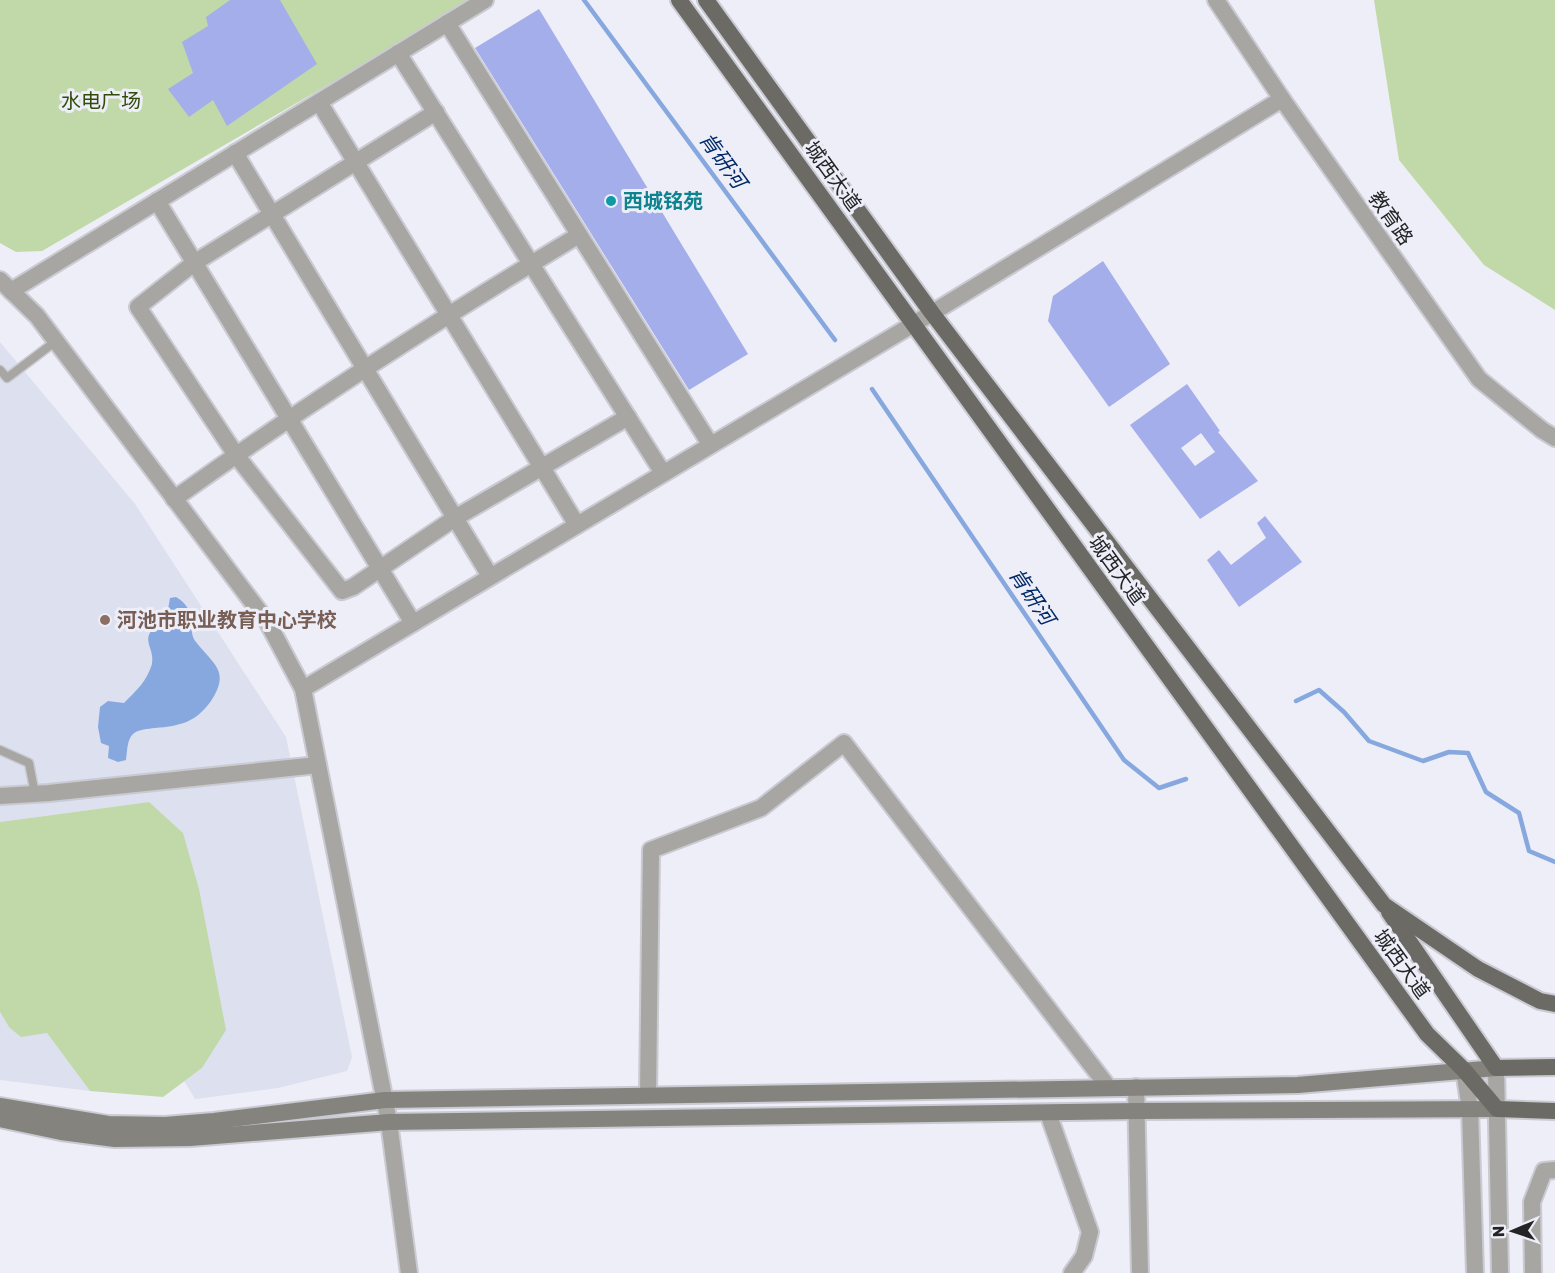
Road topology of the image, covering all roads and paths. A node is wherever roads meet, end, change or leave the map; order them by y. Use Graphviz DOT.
graph roads {
  1 [pos="484,0"];
  2 [pos="679,0"];
  3 [pos="706,0"];
  4 [pos="1216,0"];
  5 [pos="447,23"];
  6 [pos="398,53"];
  7 [pos="1282,99"];
  8 [pos="319,102"];
  9 [pos="436,112"];
  10 [pos="235,153"];
  11 [pos="357,163"];
  12 [pos="157,201"];
  13 [pos="272,216"];
  14 [pos="579,235"];
  15 [pos="194,263"];
  16 [pos="531,264"];
  17 [pos="6,285"];
  18 [pos="932,313"];
  19 [pos="448,314"];
  20 [pos="913,323"];
  21 [pos="56,342"];
  22 [pos="0,370"];
  23 [pos="366,370"];
  24 [pos="628,417"];
  25 [pos="289,418"];
  26 [pos="1555,438"];
  27 [pos="710,444"];
  28 [pos="236,455"];
  29 [pos="542,467"];
  30 [pos="663,473"];
  31 [pos="174,499"];
  32 [pos="455,518"];
  33 [pos="577,525"];
  34 [pos="380,568"];
  35 [pos="490,576"];
  36 [pos="413,623"];
  37 [pos="303,689"];
  38 [pos="0,750"];
  39 [pos="318,765"];
  40 [pos="35,794"];
  41 [pos="0,796"];
  42 [pos="1384,905"];
  43 [pos="1555,1004"];
  44 [pos="1496,1068"];
  45 [pos="1555,1068"];
  46 [pos="1464,1070"];
  47 [pos="1109,1088"];
  48 [pos="1136,1088"];
  49 [pos="648,1095"];
  50 [pos="385,1100"];
  51 [pos="0,1106"];
  52 [pos="1470,1109"];
  53 [pos="1497,1109"];
  54 [pos="1555,1111"];
  55 [pos="1136,1112"];
  56 [pos="1048,1113"];
  57 [pos="0,1119"];
  58 [pos="389,1122"];
  59 [pos="1555,1170"];
  60 [pos="409,1273"];
  61 [pos="1072,1273"];
  62 [pos="1140,1273"];
  63 [pos="1475,1273"];
  64 [pos="1500,1273"];
  65 [pos="1533,1273"];
  1 -- 5 [label="street"];
  2 -- 20 [label="main road, 城西大道"];
  3 -- 18 [label="main road, 城西大道"];
  4 -- 7 [label="street, 教育路"];
  5 -- 6 [label="street"];
  5 -- 14 [label="street"];
  6 -- 8 [label="street"];
  6 -- 9 [label="street"];
  7 -- 18 [label="street"];
  7 -- 26 [label="street, 教育路"];
  8 -- 10 [label="street"];
  8 -- 11 [label="street"];
  9 -- 11 [label="street"];
  9 -- 16 [label="street"];
  10 -- 12 [label="street"];
  10 -- 13 [label="street"];
  11 -- 13 [label="street"];
  11 -- 19 [label="street"];
  12 -- 15 [label="street"];
  12 -- 17 [label="street"];
  13 -- 15 [label="street"];
  13 -- 23 [label="street"];
  14 -- 16 [label="street"];
  14 -- 27 [label="street"];
  15 -- 25 [label="street"];
  15 -- 28 [label="street"];
  16 -- 19 [label="street"];
  16 -- 24 [label="street"];
  17 -- 21 [label="street"];
  18 -- 20 [label="street"];
  18 -- 42 [label="main road, 城西大道"];
  19 -- 23 [label="street"];
  19 -- 29 [label="street"];
  20 -- 27 [label="street"];
  20 -- 46 [label="main road, 城西大道"];
  21 -- 22 [label="lane"];
  21 -- 31 [label="street"];
  23 -- 25 [label="street"];
  23 -- 32 [label="street"];
  24 -- 29 [label="street"];
  24 -- 30 [label="street"];
  25 -- 28 [label="street"];
  25 -- 34 [label="street"];
  27 -- 30 [label="street"];
  28 -- 31 [label="street"];
  28 -- 34 [label="street"];
  29 -- 32 [label="street"];
  29 -- 33 [label="street"];
  30 -- 33 [label="street"];
  31 -- 37 [label="street"];
  32 -- 34 [label="street"];
  32 -- 35 [label="street"];
  33 -- 35 [label="street"];
  34 -- 36 [label="street"];
  35 -- 36 [label="street"];
  36 -- 37 [label="street"];
  37 -- 39 [label="street"];
  38 -- 40 [label="lane"];
  39 -- 40 [label="street"];
  39 -- 50 [label="street"];
  40 -- 41 [label="street"];
  42 -- 43 [label="main road, 城西大道"];
  42 -- 44 [label="main road"];
  44 -- 45 [label="main road"];
  44 -- 46 [label="main road"];
  44 -- 53 [label="street"];
  46 -- 48 [label="main road"];
  46 -- 52 [label="street"];
  46 -- 53 [label="main road, 城西大道"];
  47 -- 48 [label="main road"];
  47 -- 49 [label="main road"];
  47 -- 49 [label="street"];
  48 -- 55 [label="street"];
  49 -- 50 [label="main road"];
  50 -- 51 [label="main road"];
  50 -- 58 [label="street"];
  52 -- 53 [label="main road"];
  52 -- 55 [label="main road"];
  52 -- 63 [label="street"];
  53 -- 54 [label="main road"];
  53 -- 64 [label="street"];
  55 -- 56 [label="main road"];
  55 -- 62 [label="street"];
  56 -- 58 [label="main road"];
  56 -- 61 [label="street"];
  57 -- 58 [label="main road"];
  58 -- 60 [label="street"];
  59 -- 65 [label="street"];
}
